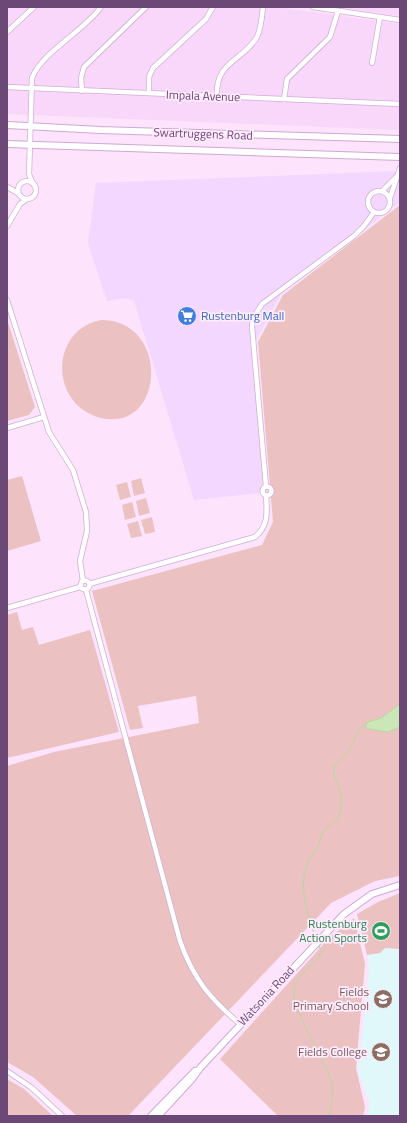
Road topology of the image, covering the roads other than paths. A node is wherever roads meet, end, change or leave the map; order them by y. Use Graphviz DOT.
graph roads {
  1 [pos="34,7"];
  2 [pos="101,7"];
  3 [pos="146,7"];
  4 [pos="213,7"];
  5 [pos="263,7"];
  6 [pos="313,7"];
  7 [pos="338,11"];
  8 [pos="380,17"];
  9 [pos="400,20"];
  10 [pos="7,32"];
  11 [pos="372,63"];
  12 [pos="7,87"];
  13 [pos="32,88"];
  14 [pos="82,91"];
  15 [pos="150,94"];
  16 [pos="218,97"];
  17 [pos="284,98"];
  18 [pos="400,104"];
  19 [pos="7,125"];
  20 [pos="31,126"];
  21 [pos="400,139"];
  22 [pos="7,144"];
  23 [pos="29,145"];
  24 [pos="400,157"];
  25 [pos="400,168"];
  26 [pos="29,174"];
  27 [pos="397,175"];
  28 [pos="25,181"];
  29 [pos="20,184"];
  30 [pos="33,184"];
  31 [pos="8,187"];
  32 [pos="382,191"];
  33 [pos="19,194"];
  34 [pos="390,198"];
  35 [pos="28,199"];
  36 [pos="17,208"];
  37 [pos="374,212"];
  38 [pos="7,226"];
  39 [pos="7,300"];
  40 [pos="44,417"];
  41 [pos="7,428"];
  42 [pos="83,581"];
  43 [pos="89,584"];
  44 [pos="80,586"];
  45 [pos="86,590"];
  46 [pos="7,608"];
  47 [pos="400,886"];
  48 [pos="240,1024"];
  49 [pos="200,1068"];
  50 [pos="7,1071"];
  51 [pos="62,1116"];
  52 [pos="152,1116"];
  53 [pos="158,1116"];
  1 -- 10 [label="street"];
  2 -- 13 [label="street"];
  3 -- 14 [label="street"];
  4 -- 15 [label="street"];
  5 -- 16 [label="street"];
  6 -- 7 [label="street"];
  7 -- 8 [label="street"];
  7 -- 17 [label="street"];
  8 -- 9 [label="street"];
  8 -- 11 [label="street"];
  12 -- 13 [label="street, Impala Avenue"];
  13 -- 14 [label="street, Impala Avenue"];
  13 -- 20 [label="street"];
  14 -- 15 [label="street, Impala Avenue"];
  15 -- 16 [label="street, Impala Avenue"];
  16 -- 17 [label="street, Impala Avenue"];
  17 -- 18 [label="street, Impala Avenue"];
  19 -- 20 [label="main road, Swartruggens Road"];
  20 -- 21 [label="main road, Swartruggens Road"];
  20 -- 23 [label="street"];
  22 -- 23 [label="main road, Swartruggens Road"];
  23 -- 24 [label="main road, Swartruggens Road"];
  23 -- 26 [label="street"];
  25 -- 27 [label="street"];
  26 -- 28 [label="street"];
  26 -- 30 [label="street"];
  27 -- 32 [label="street"];
  27 -- 34 [label="street"];
  28 -- 29 [label="street"];
  28 -- 30 [label="street"];
  29 -- 31 [label="street"];
  29 -- 33 [label="street"];
  30 -- 35 [label="street"];
  31 -- 33 [label="street"];
  32 -- 34 [label="street"];
  32 -- 37 [label="street"];
  33 -- 35 [label="street"];
  33 -- 36 [label="street"];
  34 -- 37 [label="street"];
  35 -- 36 [label="street"];
  36 -- 38 [label="street"];
  37 -- 43 [label="street"];
  39 -- 40 [label="street"];
  40 -- 41 [label="street"];
  40 -- 42 [label="street"];
  42 -- 43 [label="street"];
  42 -- 44 [label="street"];
  43 -- 45 [label="street"];
  44 -- 45 [label="street"];
  44 -- 46 [label="street"];
  45 -- 48 [label="street"];
  47 -- 48 [label="main road, Watsonia Road"];
  48 -- 49 [label="main road, Watsonia Road"];
  49 -- 52 [label="main road, Watsonia Road"];
  49 -- 53 [label="main road, Watsonia Road"];
  50 -- 51 [label="street"];
}
